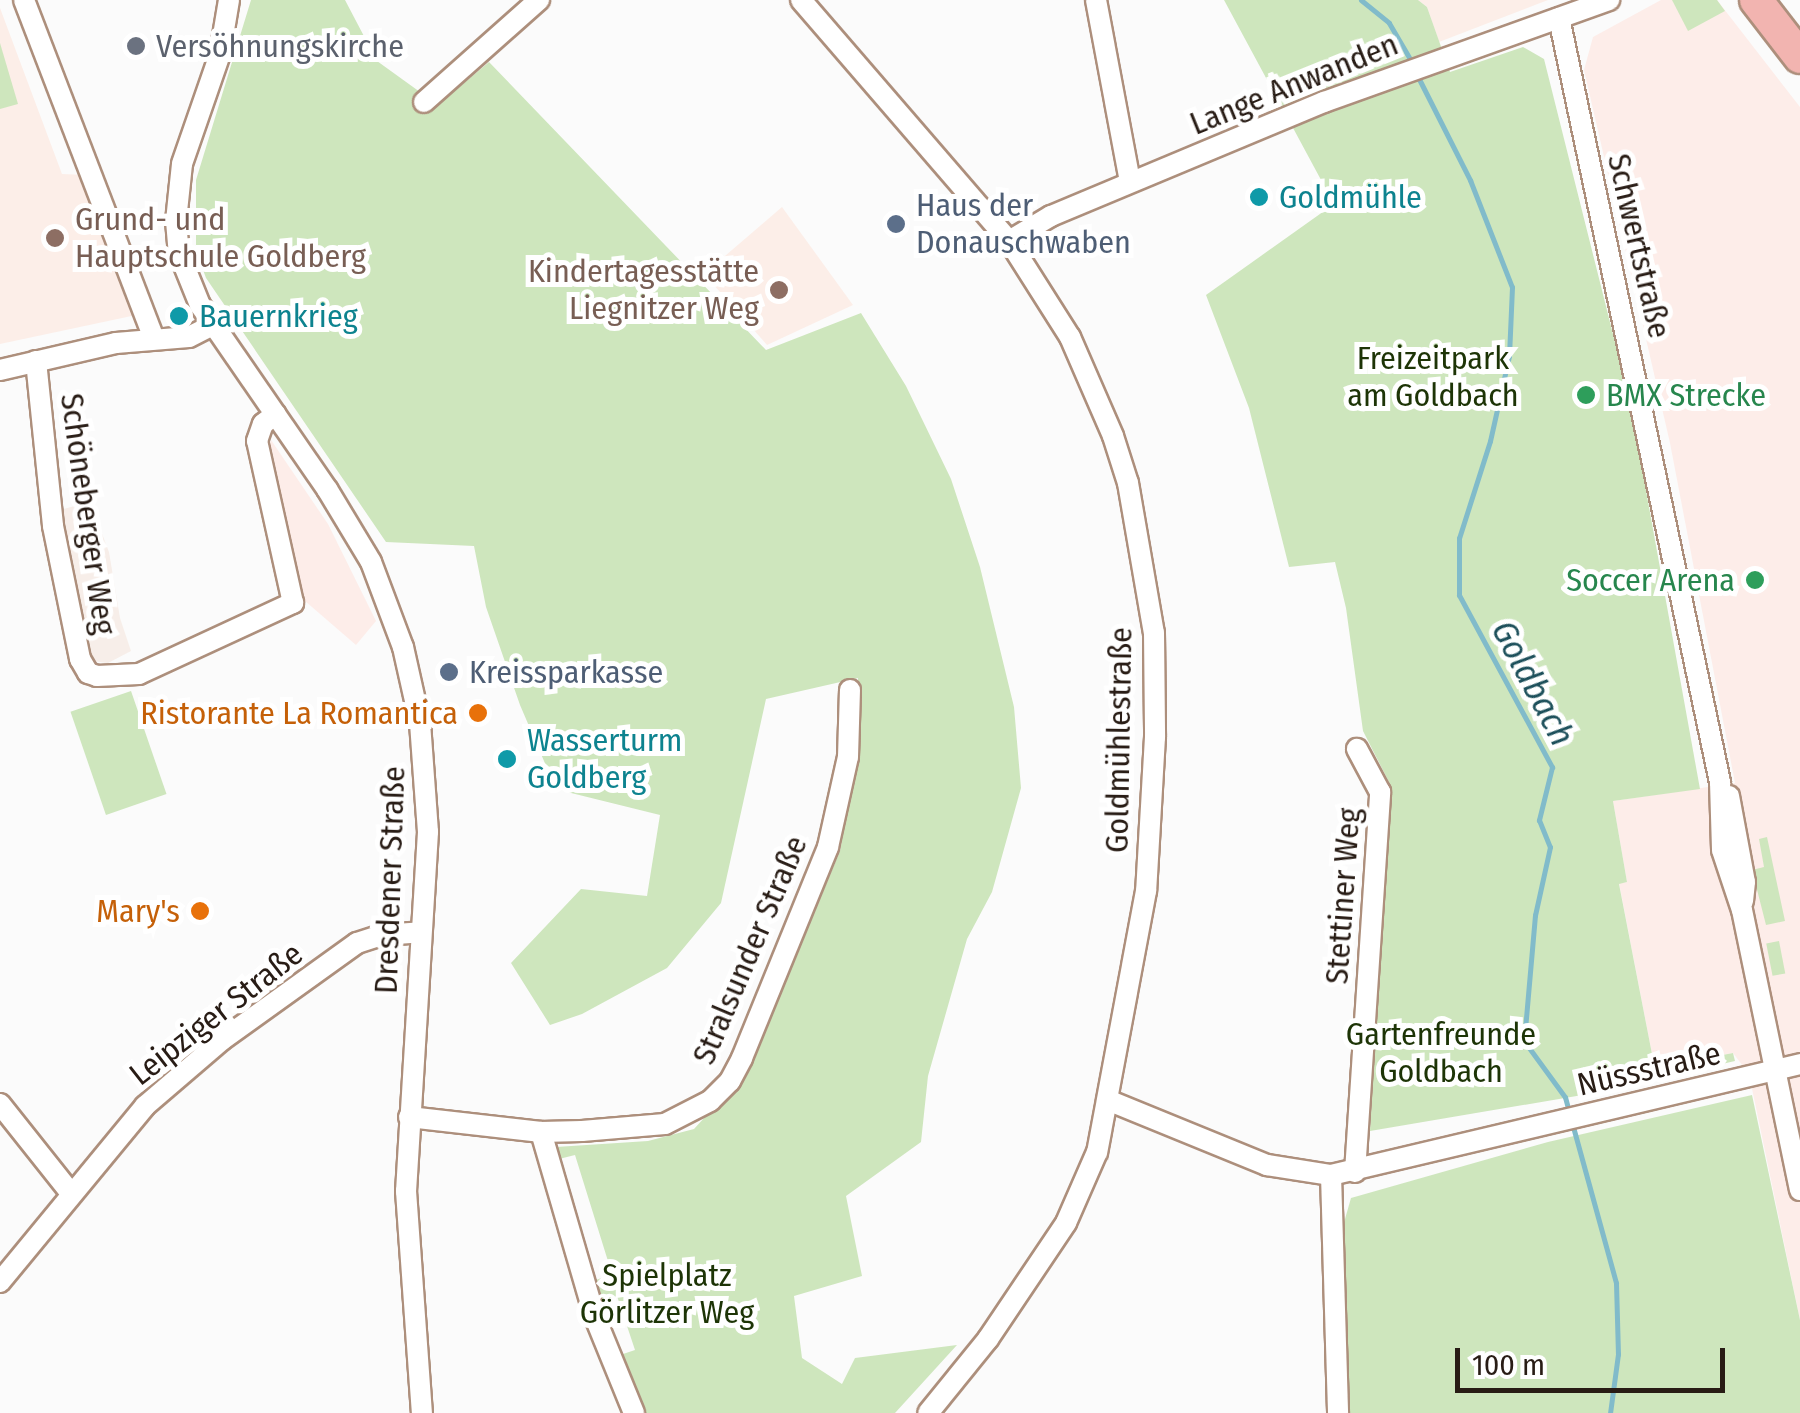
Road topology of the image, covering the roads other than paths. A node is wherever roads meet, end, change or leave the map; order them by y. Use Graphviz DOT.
graph roads {
  1 [pos="24,0"];
  2 [pos="229,0"];
  3 [pos="539,0"];
  4 [pos="801,0"];
  5 [pos="1096,0"];
  6 [pos="1609,0"];
  7 [pos="1756,0"];
  8 [pos="1558,18"];
  9 [pos="1800,57"];
  10 [pos="424,102"];
  11 [pos="1130,182"];
  12 [pos="1008,241"];
  13 [pos="214,324"];
  14 [pos="154,339"];
  15 [pos="36,360"];
  16 [pos="0,370"];
  17 [pos="276,414"];
  18 [pos="850,690"];
  19 [pos="1356,748"];
  20 [pos="422,932"];
  21 [pos="1800,1064"];
  22 [pos="1775,1070"];
  23 [pos="1110,1101"];
  24 [pos="0,1104"];
  25 [pos="408,1116"];
  26 [pos="540,1132"];
  27 [pos="1355,1172"];
  28 [pos="1331,1176"];
  29 [pos="1800,1190"];
  30 [pos="70,1192"];
  31 [pos="0,1282"];
  32 [pos="422,1413"];
  33 [pos="634,1413"];
  34 [pos="928,1413"];
  35 [pos="1338,1413"];
  1 -- 14 [label="street"];
  2 -- 13 [label="street, Dresdener Straße"];
  3 -- 10 [label="street"];
  4 -- 12 [label="street, Goldmühlestraße"];
  5 -- 11 [label="street"];
  6 -- 8 [label="street, Lange Anwanden"];
  7 -- 9 [label="main road"];
  8 -- 11 [label="street, Lange Anwanden"];
  8 -- 22 [label="street, Schwertstraße"];
  11 -- 12 [label="street, Lange Anwanden"];
  12 -- 23 [label="street, Goldmühlestraße"];
  13 -- 14 [label="street"];
  13 -- 17 [label="street, Dresdener Straße"];
  14 -- 15 [label="street"];
  15 -- 16 [label="street"];
  15 -- 17 [label="street, Schöneberger Weg"];
  17 -- 20 [label="street, Dresdener Straße"];
  18 -- 26 [label="street, Stralsunder Straße"];
  19 -- 27 [label="street, Stettiner Weg"];
  20 -- 25 [label="street, Dresdener Straße"];
  20 -- 30 [label="street, Leipziger Straße"];
  21 -- 22 [label="street, Nüssstraße"];
  22 -- 27 [label="street, Nüssstraße"];
  22 -- 29 [label="street, Schwertstraße"];
  23 -- 28 [label="street, Nüssstraße"];
  23 -- 34 [label="street, Goldmühlestraße"];
  24 -- 30 [label="street"];
  25 -- 26 [label="street, Stralsunder Straße"];
  25 -- 32 [label="street, Dresdener Straße"];
  26 -- 33 [label="street"];
  27 -- 28 [label="street, Nüssstraße"];
  28 -- 35 [label="street"];
  30 -- 31 [label="street, Leipziger Straße"];
}
